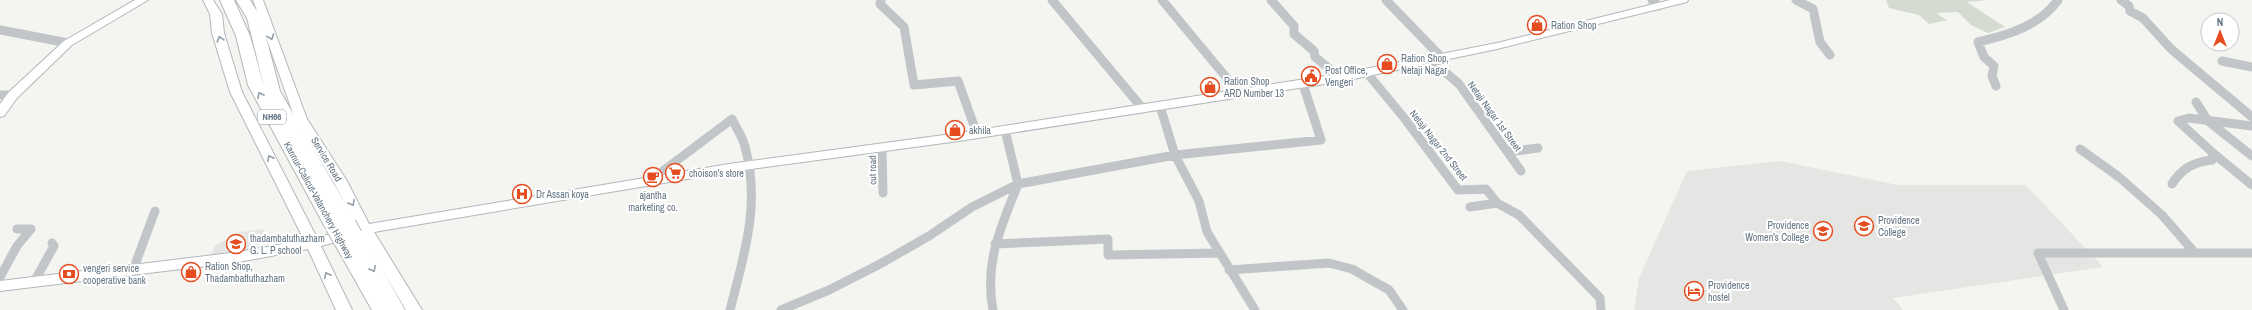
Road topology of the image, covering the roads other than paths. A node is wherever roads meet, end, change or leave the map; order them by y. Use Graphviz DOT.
graph roads {
  1 [pos="143,0"];
  2 [pos="208,0"];
  3 [pos="227,0"];
  4 [pos="243,0"];
  5 [pos="258,0"];
  6 [pos="881,0"];
  7 [pos="1052,0"];
  8 [pos="1162,0"];
  9 [pos="1271,0"];
  10 [pos="1386,0"];
  11 [pos="1683,0"];
  12 [pos="1796,0"];
  13 [pos="2058,0"];
  14 [pos="2122,0"];
  15 [pos="1656,3"];
  16 [pos="0,30"];
  17 [pos="68,43"];
  18 [pos="1830,55"];
  19 [pos="1437,59"];
  20 [pos="2222,61"];
  21 [pos="2252,67"];
  22 [pos="1367,73"];
  23 [pos="1341,78"];
  24 [pos="1302,84"];
  25 [pos="1996,86"];
  26 [pos="1240,94"];
  27 [pos="0,95"];
  28 [pos="14,95"];
  29 [pos="2196,102"];
  30 [pos="1160,106"];
  31 [pos="1143,109"];
  32 [pos="0,113"];
  33 [pos="2252,117"];
  34 [pos="2208,121"];
  35 [pos="2252,126"];
  36 [pos="1005,130"];
  37 [pos="977,134"];
  38 [pos="882,148"];
  39 [pos="1538,148"];
  40 [pos="2080,149"];
  41 [pos="1508,152"];
  42 [pos="2213,152"];
  43 [pos="1175,155"];
  44 [pos="2252,156"];
  45 [pos="748,166"];
  46 [pos="1521,171"];
  47 [pos="647,183"];
  48 [pos="1018,184"];
  49 [pos="2172,184"];
  50 [pos="2252,185"];
  51 [pos="883,193"];
  52 [pos="1497,203"];
  53 [pos="1470,207"];
  54 [pos="155,211"];
  55 [pos="17,228"];
  56 [pos="348,231"];
  57 [pos="52,243"];
  58 [pos="311,244"];
  59 [pos="995,244"];
  60 [pos="1220,253"];
  61 [pos="2195,253"];
  62 [pos="2252,253"];
  63 [pos="133,270"];
  64 [pos="1229,270"];
  65 [pos="0,277"];
  66 [pos="34,282"];
  67 [pos="0,286"];
  68 [pos="344,310"];
  69 [pos="381,310"];
  70 [pos="396,310"];
  71 [pos="414,310"];
  72 [pos="730,310"];
  73 [pos="781,310"];
  74 [pos="993,310"];
  75 [pos="1255,310"];
  76 [pos="1403,310"];
  77 [pos="1601,310"];
  78 [pos="2064,310"];
  1 -- 17 [label="main road"];
  58 -- 2 [label="main road, one-way"];
  56 -- 3 [label="highway, Kannur-Calicut-Valanchery Highway / NH66, one-way"];
  4 -- 56 [label="highway, NH66"];
  5 -- 56 [label="main road, Service Road, one-way"];
  6 -- 37 [label="street"];
  7 -- 31 [label="street"];
  8 -- 26 [label="street"];
  9 -- 23 [label="street"];
  10 -- 19 [label="street, Netaji Nagar 1st Street"];
  11 -- 15 [label="main road"];
  12 -- 18 [label="street"];
  13 -- 25 [label="street"];
  14 -- 33 [label="street"];
  15 -- 19 [label="main road"];
  16 -- 17 [label="street"];
  17 -- 28 [label="main road"];
  19 -- 22 [label="main road"];
  19 -- 41 [label="street, Netaji Nagar 1st Street"];
  20 -- 21 [label="street"];
  22 -- 23 [label="main road"];
  22 -- 52 [label="street, Netaji Nagar 2nd Street"];
  23 -- 24 [label="main road"];
  24 -- 26 [label="main road"];
  24 -- 43 [label="street"];
  26 -- 30 [label="main road"];
  27 -- 28 [label="street"];
  28 -- 32 [label="main road"];
  29 -- 34 [label="street"];
  30 -- 31 [label="main road"];
  30 -- 43 [label="street"];
  31 -- 36 [label="main road"];
  34 -- 35 [label="street"];
  34 -- 42 [label="street"];
  34 -- 44 [label="street"];
  36 -- 37 [label="main road"];
  36 -- 48 [label="street"];
  37 -- 38 [label="main road"];
  38 -- 45 [label="main road"];
  38 -- 51 [label="street, cut road"];
  39 -- 41 [label="street"];
  40 -- 61 [label="street"];
  41 -- 46 [label="street, Netaji Nagar 1st Street"];
  42 -- 49 [label="street"];
  42 -- 50 [label="street"];
  43 -- 48 [label="street"];
  43 -- 60 [label="street"];
  45 -- 47 [label="main road"];
  45 -- 47 [label="street"];
  45 -- 72 [label="street"];
  47 -- 56 [label="main road"];
  48 -- 59 [label="street"];
  48 -- 73 [label="street"];
  52 -- 53 [label="street"];
  52 -- 77 [label="street, Netaji Nagar 2nd Street"];
  54 -- 63 [label="street"];
  55 -- 65 [label="street"];
  56 -- 58 [label="main road"];
  56 -- 69 [label="highway, Kannur-Calicut-Valanchery Highway / NH66"];
  56 -- 70 [label="highway, NH66, one-way"];
  56 -- 71 [label="main road, Service Road"];
  57 -- 66 [label="street"];
  58 -- 63 [label="main road"];
  68 -- 58 [label="main road, one-way"];
  59 -- 60 [label="street"];
  59 -- 74 [label="street"];
  60 -- 64 [label="street"];
  61 -- 62 [label="street"];
  61 -- 78 [label="street"];
  63 -- 66 [label="main road"];
  64 -- 75 [label="street"];
  64 -- 76 [label="street"];
  66 -- 67 [label="main road"];
}
